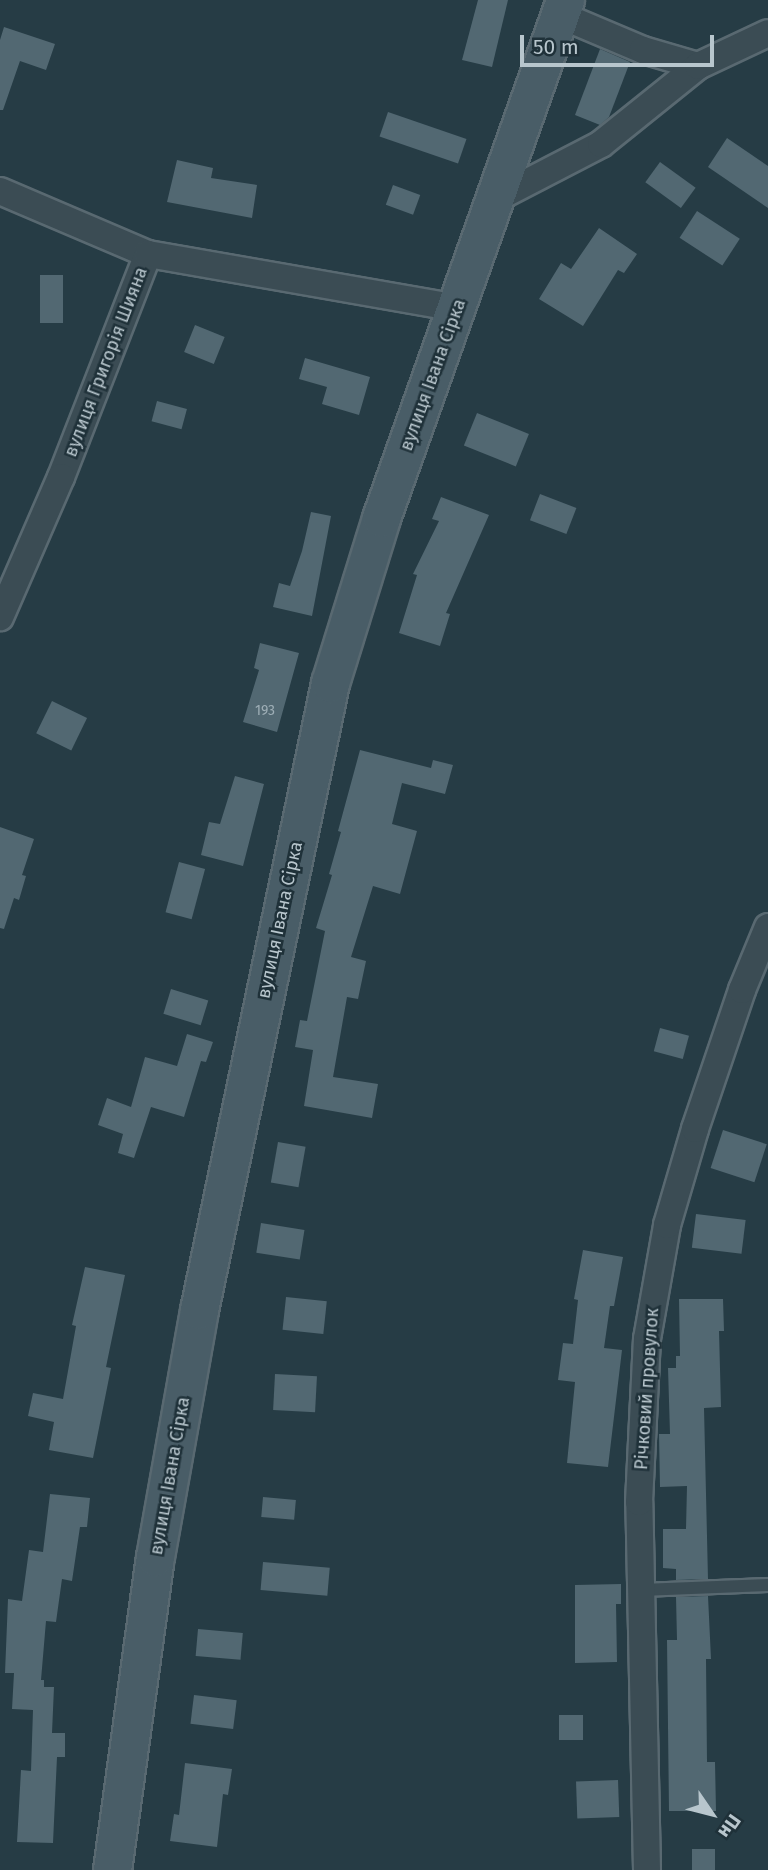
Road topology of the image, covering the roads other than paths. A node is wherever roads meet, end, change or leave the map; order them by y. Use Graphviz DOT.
graph roads {
  1 [pos="563,7"];
  2 [pos="768,33"];
  3 [pos="698,66"];
  4 [pos="0,191"];
  5 [pos="497,198"];
  6 [pos="148,254"];
  7 [pos="458,308"];
  8 [pos="0,617"];
  9 [pos="768,927"];
  10 [pos="768,1585"];
  11 [pos="641,1590"];
  12 [pos="112,1870"];
  13 [pos="647,1870"];
  1 -- 3 [label="street"];
  1 -- 5 [label="street, вулиця Івана Сірка"];
  2 -- 3 [label="street"];
  3 -- 5 [label="street"];
  4 -- 6 [label="street, вулиця Григорія Шияна"];
  5 -- 7 [label="street, вулиця Івана Сірка"];
  6 -- 7 [label="street"];
  6 -- 8 [label="street, вулиця Григорія Шияна"];
  7 -- 12 [label="street, вулиця Івана Сірка"];
  9 -- 11 [label="street, Річковий провулок"];
  10 -- 11 [label="lane"];
  11 -- 13 [label="street, Річковий провулок"];
}
